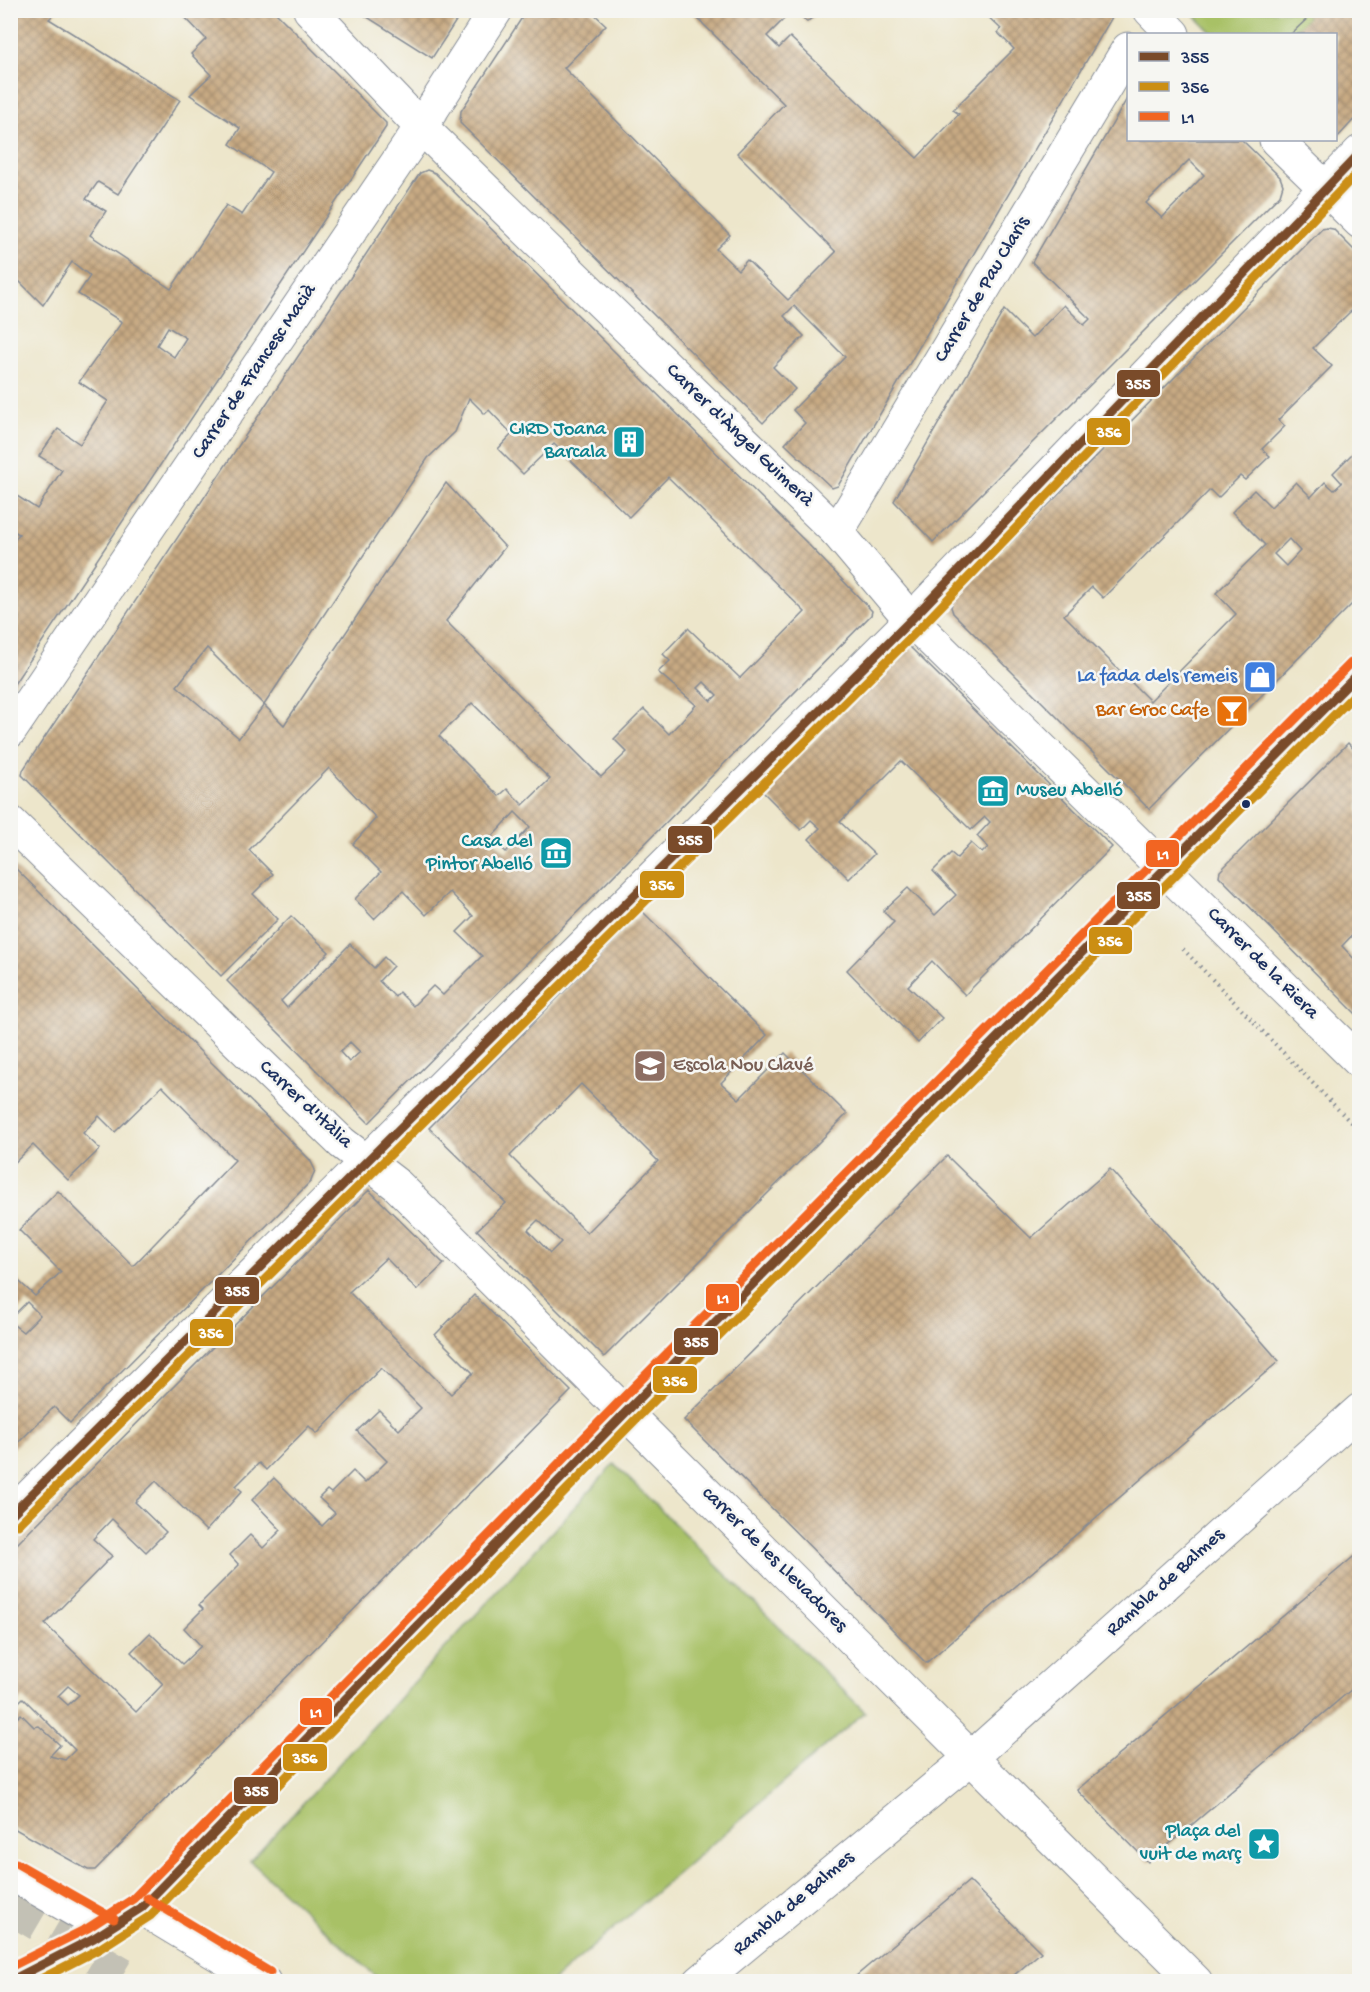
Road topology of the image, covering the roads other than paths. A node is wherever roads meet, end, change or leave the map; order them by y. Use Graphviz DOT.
graph roads {
  1 [pos="310,10"];
  2 [pos="496,10"];
  3 [pos="1151,11"];
  4 [pos="1138,33"];
  5 [pos="1172,33"];
  6 [pos="1127,51"];
  7 [pos="421,126"];
  8 [pos="1277,141"];
  9 [pos="1359,152"];
  10 [pos="1324,188"];
  11 [pos="1359,222"];
  12 [pos="837,532"];
  13 [pos="911,620"];
  14 [pos="1359,671"];
  15 [pos="10,731"];
  16 [pos="10,822"];
  17 [pos="1163,867"];
  18 [pos="1359,1062"];
  19 [pos="365,1162"];
  20 [pos="1359,1410"];
  21 [pos="626,1412"];
  22 [pos="10,1516"];
  23 [pos="972,1757"];
  24 [pos="10,1873"];
  25 [pos="141,1908"];
  26 [pos="108,1929"];
  27 [pos="10,1981"];
  28 [pos="264,1982"];
  29 [pos="700,1982"];
  30 [pos="1196,1982"];
  1 -- 7 [label="street, Carrer d'Àngel Guimerà"];
  2 -- 7 [label="street, Carrer de Francesc Macià"];
  3 -- 4 [label="street"];
  3 -- 5 [label="street"];
  6 -- 12 [label="street, Carrer de Pau Claris"];
  7 -- 12 [label="street, Carrer d'Àngel Guimerà"];
  7 -- 15 [label="street, Carrer de Francesc Macià"];
  8 -- 10 [label="street"];
  9 -- 10 [label="street"];
  10 -- 11 [label="street"];
  10 -- 13 [label="street"];
  12 -- 13 [label="street, Carrer d'Àngel Guimerà"];
  13 -- 17 [label="street, Carrer d'Àngel Guimerà"];
  13 -- 19 [label="street"];
  14 -- 17 [label="street"];
  16 -- 19 [label="street, Carrer d'Itàlia"];
  17 -- 18 [label="street, Carrer de la Riera"];
  17 -- 21 [label="street"];
  19 -- 21 [label="street, Carrer d'Itàlia"];
  19 -- 22 [label="street"];
  20 -- 23 [label="street, Rambla de Balmes"];
  21 -- 23 [label="street, carrer de les Llevadores"];
  21 -- 25 [label="street"];
  23 -- 29 [label="street, Rambla de Balmes"];
  23 -- 30 [label="street"];
  24 -- 26 [label="street"];
  25 -- 26 [label="street"];
  25 -- 28 [label="street"];
  26 -- 27 [label="street"];
}
